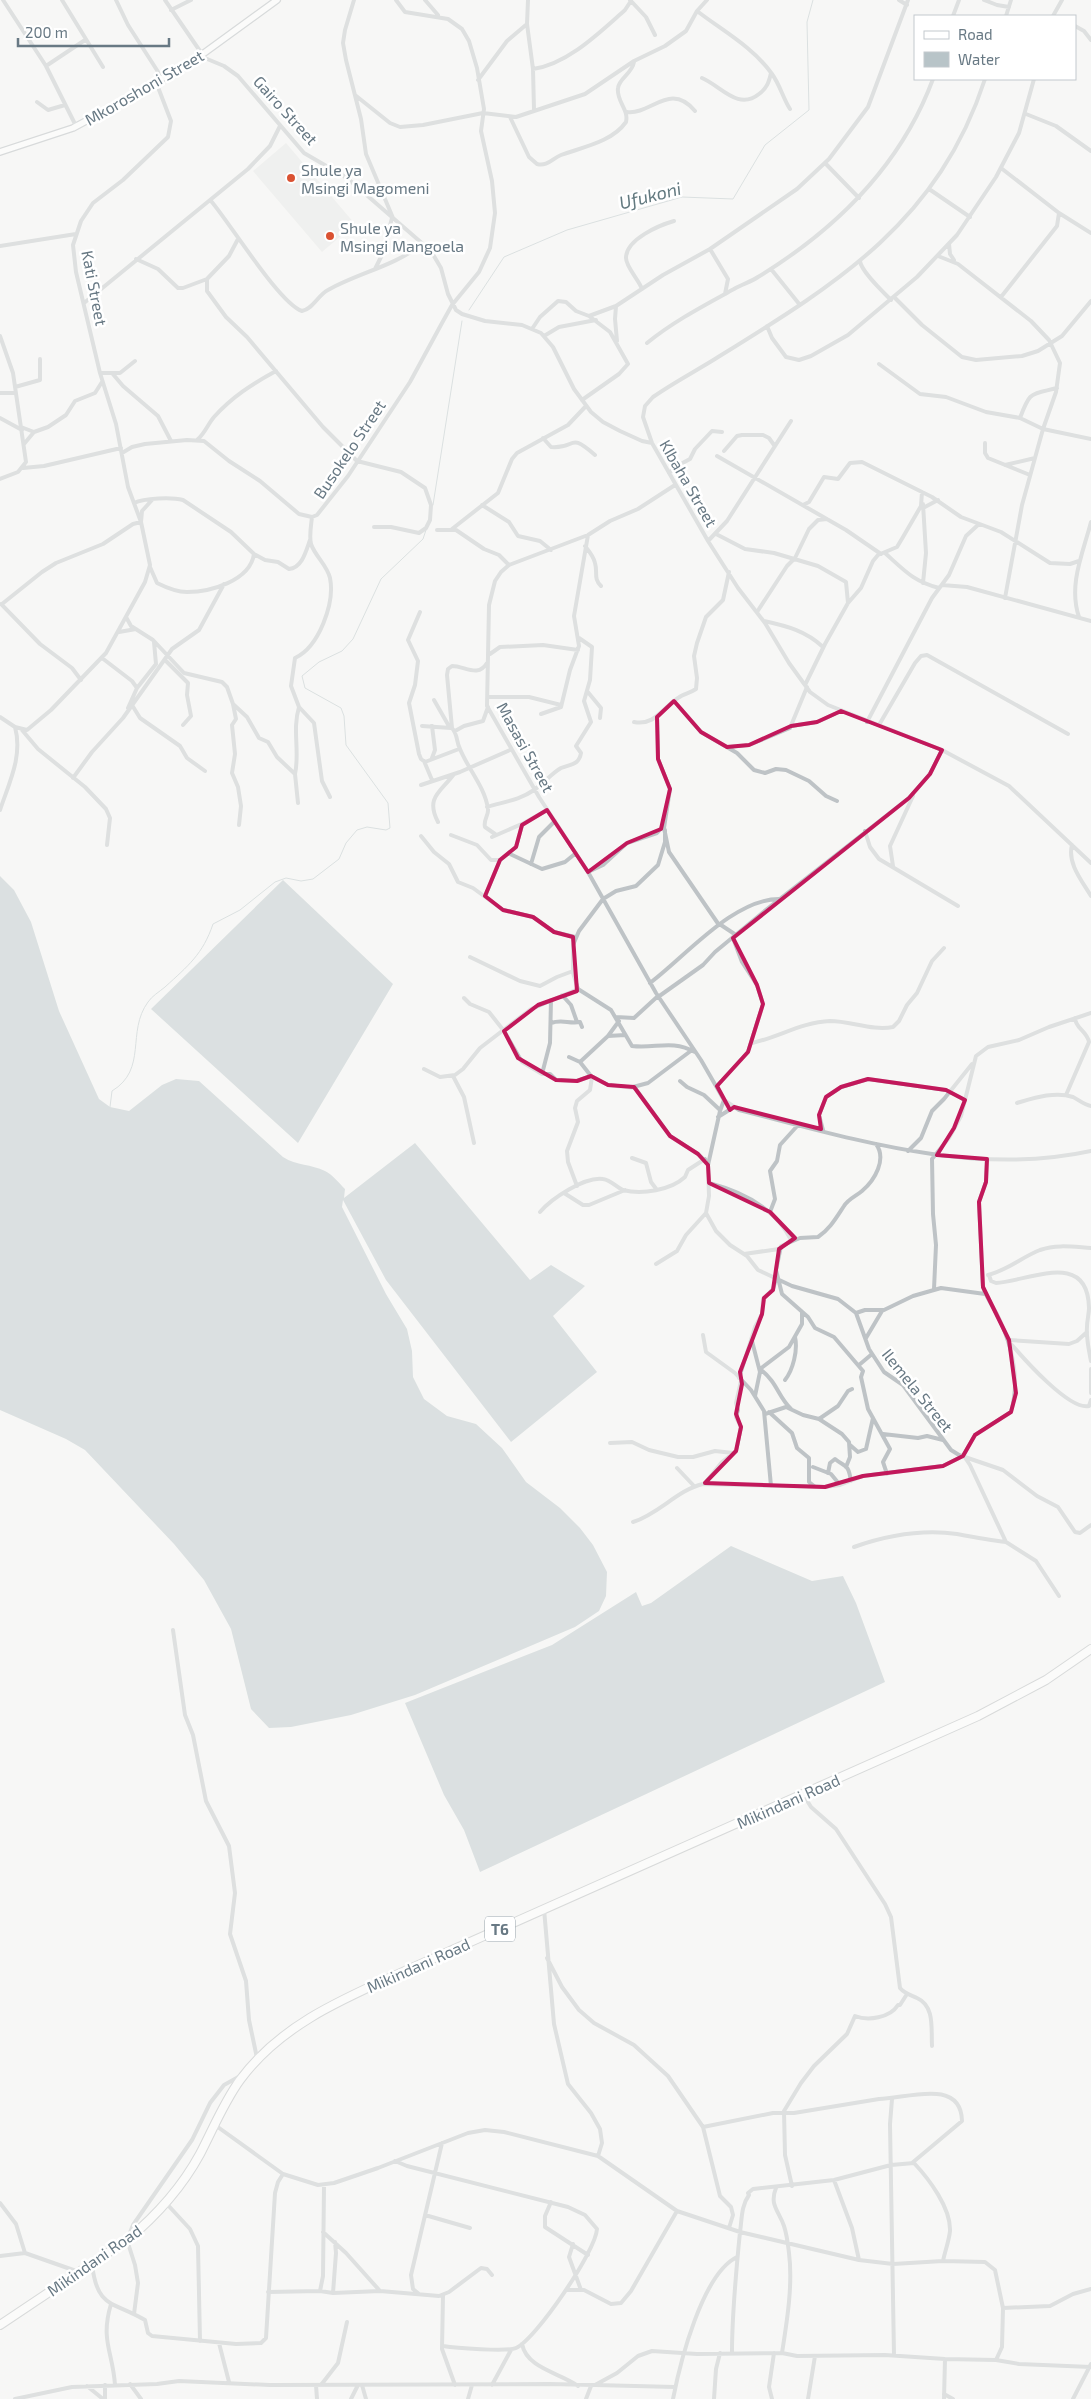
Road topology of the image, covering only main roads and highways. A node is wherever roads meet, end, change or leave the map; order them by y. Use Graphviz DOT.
graph roads {
  1 [pos="1091,1649"];
  2 [pos="0,2325"];
  1 -- 2 [label="highway, Mikindani Road / T6"];
}
